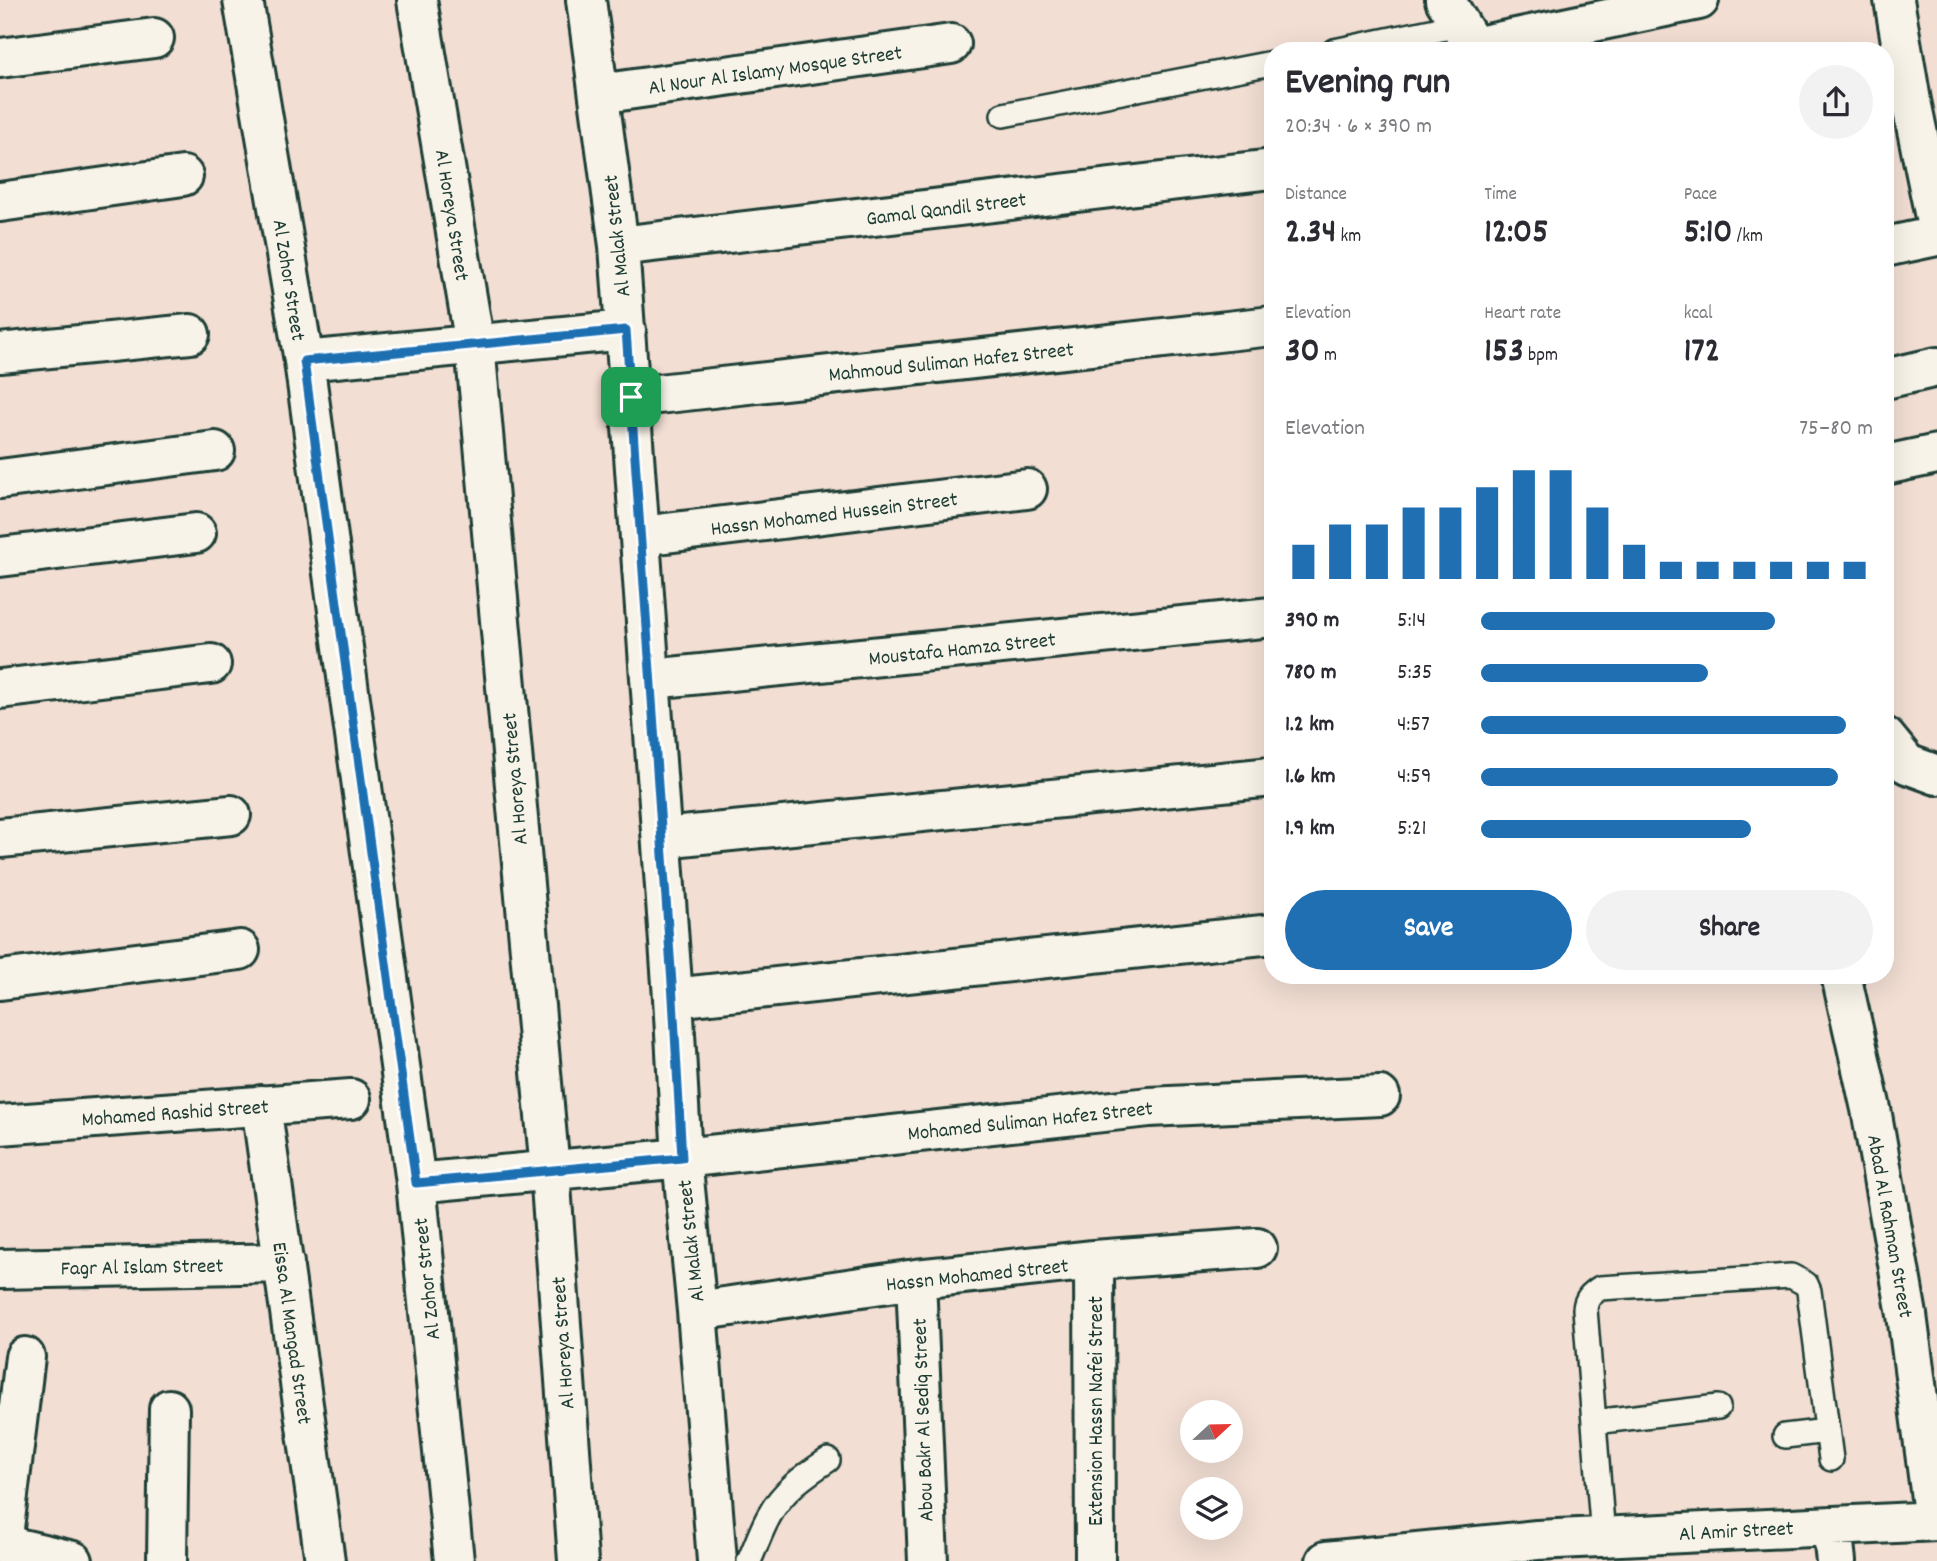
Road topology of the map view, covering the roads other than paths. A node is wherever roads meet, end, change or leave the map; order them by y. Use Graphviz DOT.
graph roads {
  1 [pos="243,0"];
  2 [pos="417,0"];
  3 [pos="586,0"];
  4 [pos="1699,0"];
  5 [pos="1894,0"];
  6 [pos="1464,31"];
  7 [pos="154,38"];
  8 [pos="1392,42"];
  9 [pos="951,44"];
  10 [pos="0,58"];
  11 [pos="1264,65"];
  12 [pos="599,94"];
  13 [pos="1898,104"];
  14 [pos="1003,115"];
  15 [pos="1264,170"];
  16 [pos="183,176"];
  17 [pos="0,202"];
  18 [pos="1937,226"];
  19 [pos="1937,236"];
  20 [pos="1894,245"];
  21 [pos="619,246"];
  22 [pos="1264,327"];
  23 [pos="626,330"];
  24 [pos="190,334"];
  25 [pos="475,345"];
  26 [pos="0,353"];
  27 [pos="304,361"];
  28 [pos="1937,367"];
  29 [pos="1894,377"];
  30 [pos="631,397"];
  31 [pos="215,451"];
  32 [pos="1937,454"];
  33 [pos="1894,463"];
  34 [pos="0,479"];
  35 [pos="1027,489"];
  36 [pos="197,533"];
  37 [pos="641,536"];
  38 [pos="0,558"];
  39 [pos="1264,618"];
  40 [pos="211,664"];
  41 [pos="651,679"];
  42 [pos="0,689"];
  43 [pos="1894,748"];
  44 [pos="1937,775"];
  45 [pos="1264,778"];
  46 [pos="232,816"];
  47 [pos="0,838"];
  48 [pos="662,838"];
  49 [pos="1264,935"];
  50 [pos="240,950"];
  51 [pos="0,980"];
  52 [pos="1843,984"];
  53 [pos="673,998"];
  54 [pos="1380,1096"];
  55 [pos="351,1098"];
  56 [pos="261,1105"];
  57 [pos="0,1125"];
  58 [pos="682,1158"];
  59 [pos="550,1171"];
  60 [pos="416,1183"];
  61 [pos="1257,1248"];
  62 [pos="1094,1260"];
  63 [pos="284,1263"];
  64 [pos="0,1269"];
  65 [pos="916,1279"];
  66 [pos="697,1311"];
  67 [pos="25,1357"];
  68 [pos="1718,1407"];
  69 [pos="169,1409"];
  70 [pos="1594,1422"];
  71 [pos="1827,1430"];
  72 [pos="1785,1436"];
  73 [pos="1831,1459"];
  74 [pos="828,1460"];
  75 [pos="1936,1521"];
  76 [pos="1603,1537"];
  77 [pos="1,1544"];
  78 [pos="1834,1544"];
  79 [pos="1539,1550"];
  80 [pos="1412,1557"];
  81 [pos="73,1561"];
  82 [pos="167,1561"];
  83 [pos="325,1561"];
  84 [pos="454,1561"];
  85 [pos="578,1561"];
  86 [pos="717,1561"];
  87 [pos="749,1561"];
  88 [pos="928,1561"];
  89 [pos="1095,1561"];
  90 [pos="1326,1561"];
  1 -- 27 [label="street, Al Zohor Street"];
  2 -- 25 [label="street, Al Horeya Street"];
  3 -- 12 [label="street, Al Malak Street"];
  4 -- 6 [label="street"];
  5 -- 13 [label="street"];
  6 -- 8 [label="lane"];
  7 -- 10 [label="street"];
  9 -- 12 [label="street, Al Nour Al Islamy Mosque Street"];
  11 -- 14 [label="lane"];
  12 -- 21 [label="street, Al Malak Street"];
  13 -- 18 [label="street"];
  15 -- 21 [label="street, Gamal Qandil Street"];
  16 -- 17 [label="street"];
  19 -- 20 [label="street"];
  21 -- 23 [label="street, Al Malak Street"];
  22 -- 30 [label="street, Mahmoud Suliman Hafez Street"];
  23 -- 25 [label="street"];
  23 -- 30 [label="street, Al Malak Street"];
  24 -- 26 [label="street"];
  25 -- 27 [label="street"];
  25 -- 59 [label="street, Al Horeya Street"];
  27 -- 60 [label="street, Al Zohor Street"];
  28 -- 29 [label="street"];
  30 -- 37 [label="street, Al Malak Street"];
  31 -- 34 [label="street"];
  32 -- 33 [label="street"];
  35 -- 37 [label="street, Hassn Mohamed Hussein Street"];
  36 -- 38 [label="street"];
  37 -- 41 [label="street, Al Malak Street"];
  39 -- 41 [label="street, Moustafa Hamza Street"];
  40 -- 42 [label="street"];
  41 -- 48 [label="street, Al Malak Street"];
  43 -- 44 [label="street"];
  45 -- 48 [label="street"];
  46 -- 47 [label="street"];
  48 -- 53 [label="street, Al Malak Street"];
  49 -- 53 [label="street"];
  50 -- 51 [label="street"];
  52 -- 75 [label="street, Abad Al Rahman Street"];
  53 -- 58 [label="street, Al Malak Street"];
  54 -- 58 [label="street, Mohamed Suliman Hafez Street"];
  55 -- 56 [label="street, Mohamed Rashid Street"];
  56 -- 57 [label="street, Mohamed Rashid Street"];
  56 -- 63 [label="street, Eissa Al Mangad Street"];
  58 -- 59 [label="street, Mohamed Suliman Hafez Street"];
  58 -- 66 [label="street, Al Malak Street"];
  59 -- 60 [label="street, Mohamed Suliman Hafez Street"];
  59 -- 85 [label="street, Al Horeya Street"];
  60 -- 84 [label="street, Al Zohor Street"];
  61 -- 62 [label="street, Hassn Mohamed Street"];
  62 -- 65 [label="street, Hassn Mohamed Street"];
  62 -- 89 [label="street, Extension Hassn Nafei Street"];
  63 -- 64 [label="street, Fagr Al Islam Street"];
  63 -- 83 [label="street, Eissa Al Mangad Street"];
  65 -- 66 [label="street, Hassn Mohamed Street"];
  65 -- 88 [label="street, Abou Bakr Al Sediq Street"];
  66 -- 86 [label="street, Al Malak Street"];
  67 -- 77 [label="street"];
  68 -- 70 [label="lane"];
  69 -- 82 [label="street"];
  70 -- 71 [label="lane"];
  70 -- 76 [label="lane"];
  71 -- 72 [label="lane"];
  71 -- 73 [label="lane"];
  74 -- 87 [label="lane"];
  75 -- 78 [label="street, Al Amir Street"];
  76 -- 78 [label="street, Al Amir Street"];
  76 -- 79 [label="street, Al Amir Street"];
  77 -- 81 [label="street"];
  79 -- 80 [label="street, Al Amir Street"];
  80 -- 90 [label="street, Al Amir Street"];
}
